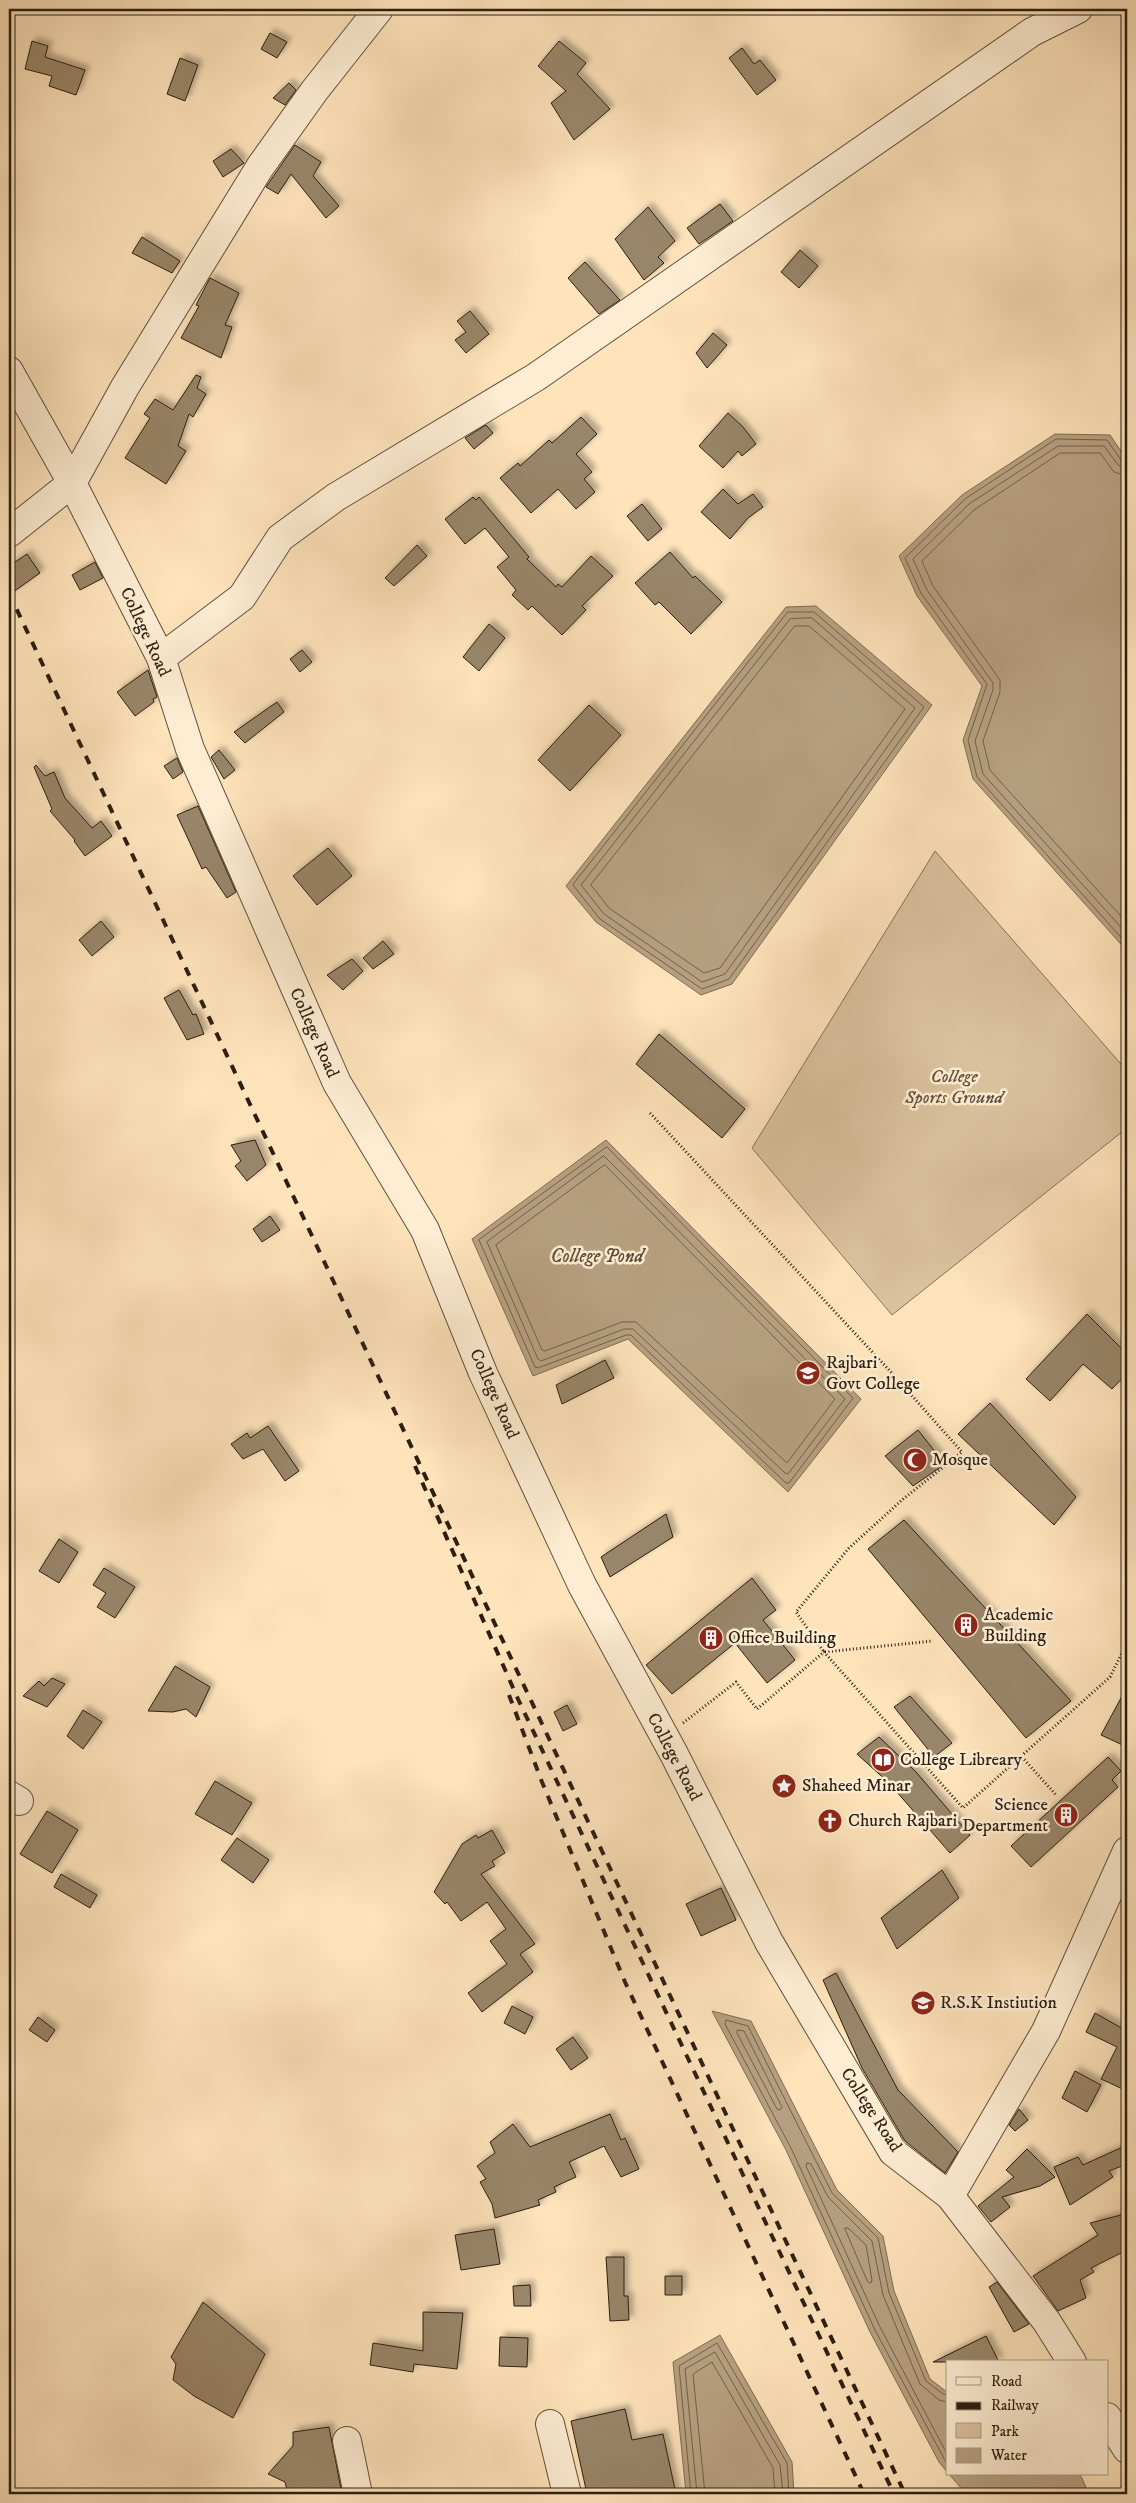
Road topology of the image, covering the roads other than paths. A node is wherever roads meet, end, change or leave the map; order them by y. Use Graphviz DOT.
graph roads {
  1 [pos="379,9"];
  2 [pos="1078,9"];
  3 [pos="9,371"];
  4 [pos="72,483"];
  5 [pos="9,533"];
  6 [pos="161,658"];
  7 [pos="1127,1851"];
  8 [pos="950,2196"];
  9 [pos="1071,2360"];
  10 [pos="1108,2419"];
  11 [pos="550,2424"];
  12 [pos="347,2441"];
  13 [pos="1127,2449"];
  14 [pos="358,2494"];
  15 [pos="567,2494"];
  1 -- 4 [label="street"];
  2 -- 6 [label="street"];
  3 -- 4 [label="street, College Road"];
  4 -- 5 [label="street"];
  4 -- 6 [label="street, College Road"];
  6 -- 8 [label="street, College Road"];
  7 -- 8 [label="street"];
  8 -- 9 [label="street, College Road"];
  10 -- 13 [label="street"];
  11 -- 15 [label="street"];
  12 -- 14 [label="street"];
}
